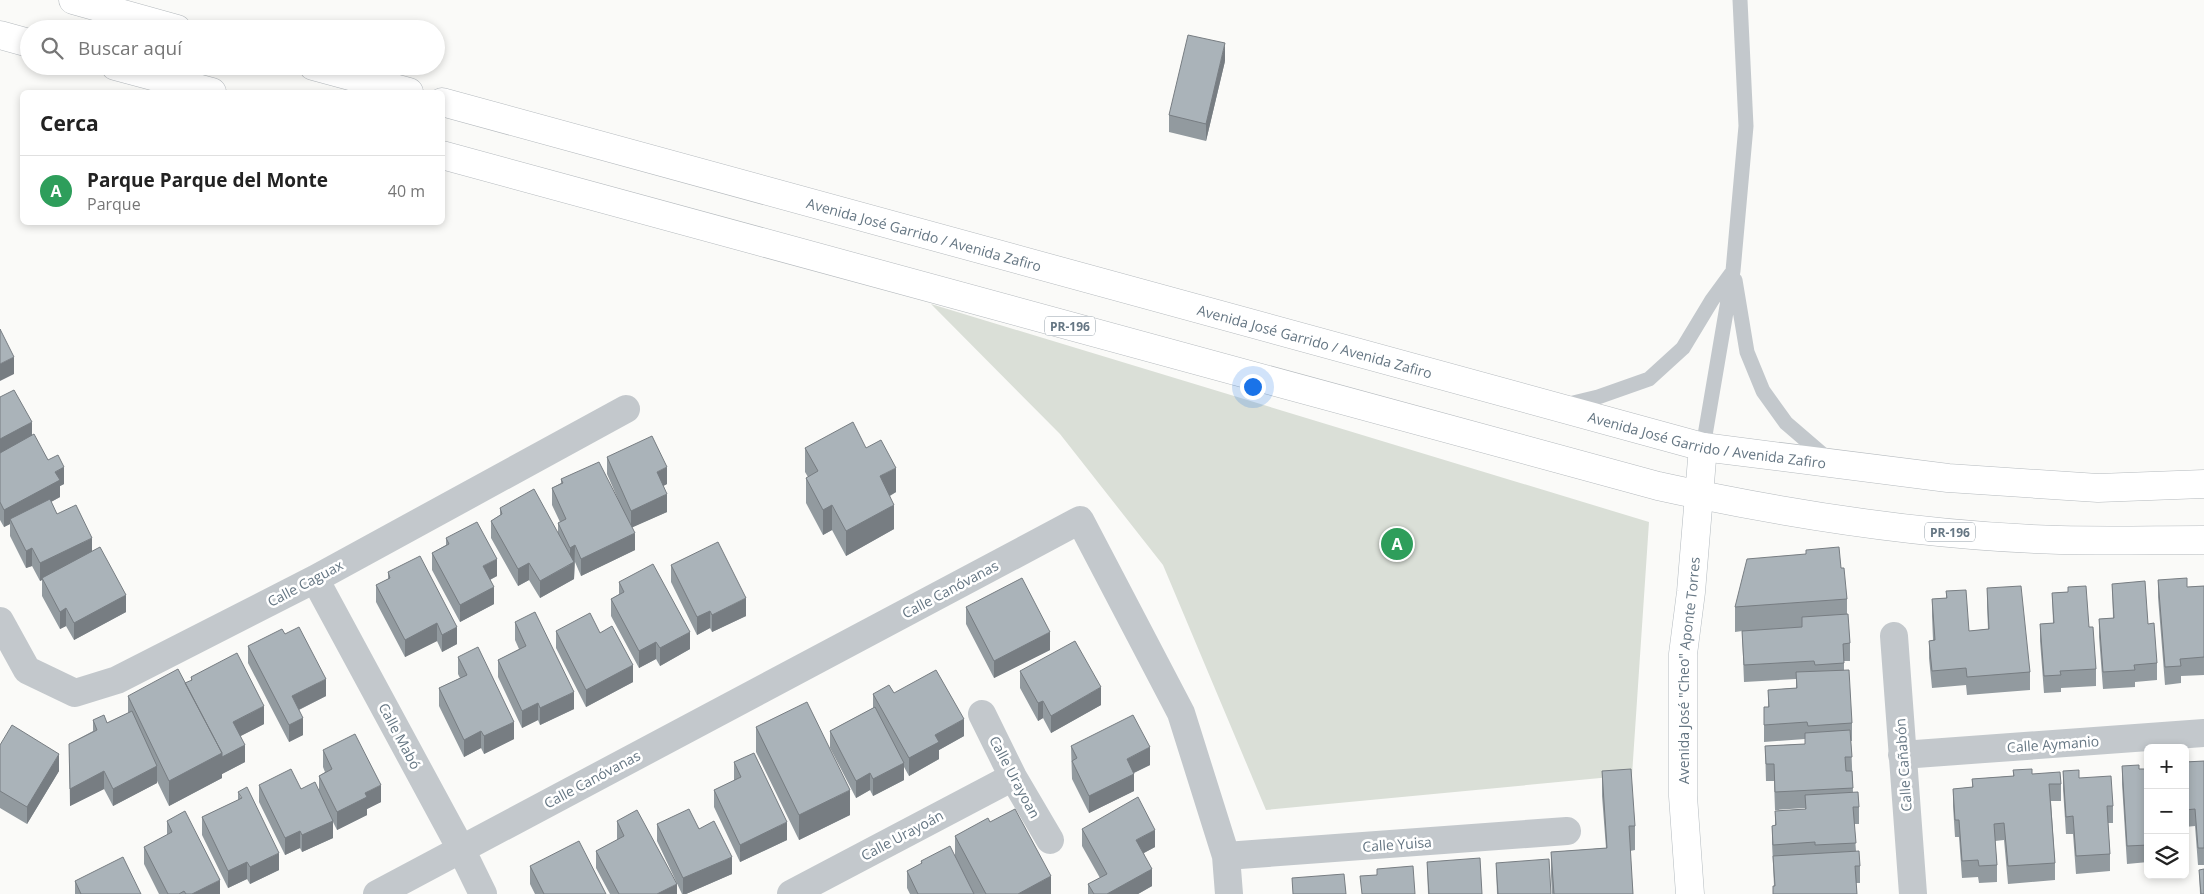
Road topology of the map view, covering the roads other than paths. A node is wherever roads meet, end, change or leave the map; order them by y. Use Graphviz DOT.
graph roads {
  1 [pos="73,0"];
  2 [pos="1740,0"];
  3 [pos="145,20"];
  4 [pos="0,35"];
  5 [pos="20,41"];
  6 [pos="149,75"];
  7 [pos="346,75"];
  8 [pos="205,90"];
  9 [pos="402,90"];
  10 [pos="445,103"];
  11 [pos="445,156"];
  12 [pos="1733,271"];
  13 [pos="1554,407"];
  14 [pos="626,409"];
  15 [pos="1703,447"];
  16 [pos="1832,463"];
  17 [pos="2204,484"];
  18 [pos="1698,494"];
  19 [pos="2204,540"];
  20 [pos="315,579"];
  21 [pos="0,621"];
  22 [pos="1894,636"];
  23 [pos="982,714"];
  24 [pos="2204,733"];
  25 [pos="1902,755"];
  26 [pos="1014,777"];
  27 [pos="1567,831"];
  28 [pos="1050,840"];
  29 [pos="462,849"];
  30 [pos="1226,856"];
  31 [pos="377,894"];
  32 [pos="483,894"];
  33 [pos="791,894"];
  34 [pos="1229,894"];
  35 [pos="1690,894"];
  36 [pos="1913,894"];
  1 -- 3 [label="main road"];
  2 -- 12 [label="lane"];
  4 -- 5 [label="main road"];
  6 -- 8 [label="main road"];
  7 -- 9 [label="main road"];
  10 -- 13 [label="main road, Avenida José Garrido / Avenida Zafiro"];
  11 -- 18 [label="main road, PR-196"];
  12 -- 13 [label="lane"];
  12 -- 15 [label="lane"];
  12 -- 16 [label="lane"];
  13 -- 15 [label="main road, Avenida José Garrido / Avenida Zafiro"];
  14 -- 20 [label="street, Calle Caguax"];
  15 -- 16 [label="main road, Avenida José Garrido / Avenida Zafiro"];
  15 -- 18 [label="main road, Avenida José \"Cheo\" Aponte Torres"];
  16 -- 17 [label="main road, Avenida José Garrido / Avenida Zafiro"];
  18 -- 19 [label="main road, PR-196"];
  18 -- 35 [label="main road, Avenida José \"Cheo\" Aponte Torres"];
  20 -- 21 [label="street, Calle Caguax"];
  20 -- 29 [label="street, Calle Mabó"];
  22 -- 25 [label="street, Calle Cañabón"];
  23 -- 26 [label="street, Calle Urayoan"];
  24 -- 25 [label="street, Calle Aymanio"];
  25 -- 36 [label="street, Calle Cañabón"];
  26 -- 28 [label="street, Calle Urayoan"];
  26 -- 33 [label="street, Calle Urayoán"];
  27 -- 30 [label="street, Calle Yuisa"];
  29 -- 30 [label="street, Calle Canóvanas"];
  29 -- 31 [label="street"];
  29 -- 32 [label="street, Calle Mabó"];
  30 -- 34 [label="street, Calle Canóvanas"];
}
